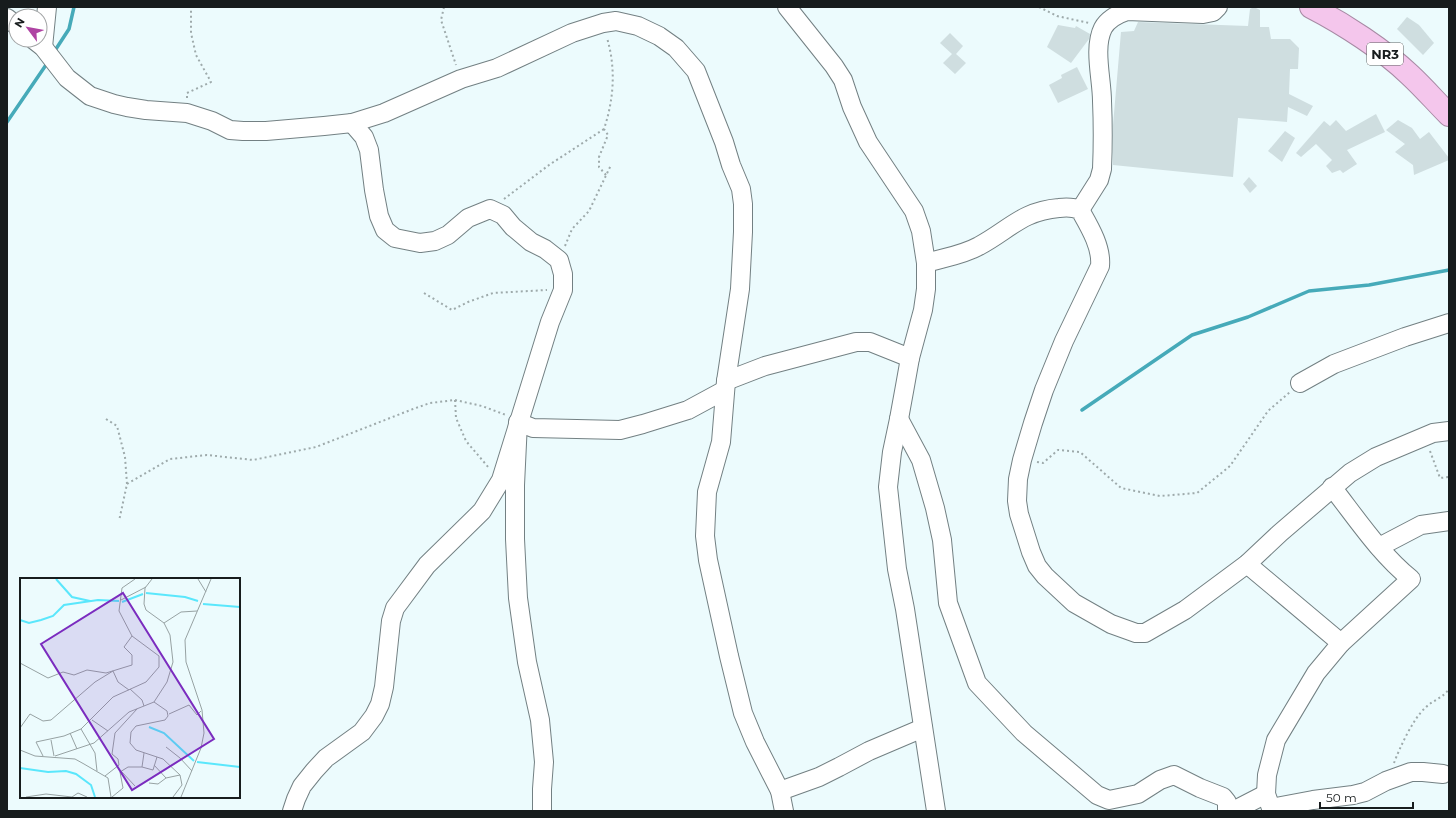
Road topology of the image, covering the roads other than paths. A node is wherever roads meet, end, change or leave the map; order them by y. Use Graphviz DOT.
graph roads {
  1 [pos="787,7"];
  2 [pos="1218,7"];
  3 [pos="1311,7"];
  4 [pos="41,48"];
  5 [pos="1449,115"];
  6 [pos="352,123"];
  7 [pos="1080,210"];
  8 [pos="926,263"];
  9 [pos="1449,323"];
  10 [pos="910,358"];
  11 [pos="1300,383"];
  12 [pos="725,386"];
  13 [pos="900,419"];
  14 [pos="518,422"];
  15 [pos="1449,431"];
  16 [pos="1332,487"];
  17 [pos="1449,521"];
  18 [pos="1379,548"];
  19 [pos="1247,564"];
  20 [pos="1341,643"];
  21 [pos="923,728"];
  22 [pos="1443,774"];
  23 [pos="780,791"];
  24 [pos="1270,804"];
  25 [pos="292,811"];
  26 [pos="542,811"];
  27 [pos="784,811"];
  28 [pos="936,811"];
  29 [pos="1227,811"];
  30 [pos="1233,811"];
  1 -- 8 [label="street"];
  2 -- 7 [label="street"];
  3 -- 5 [label="highway, NR3"];
  4 -- 6 [label="street"];
  6 -- 12 [label="street"];
  6 -- 14 [label="street"];
  7 -- 8 [label="street"];
  7 -- 19 [label="street"];
  8 -- 10 [label="street"];
  9 -- 11 [label="street"];
  10 -- 12 [label="street"];
  10 -- 13 [label="street"];
  12 -- 14 [label="street"];
  12 -- 23 [label="street"];
  13 -- 21 [label="street"];
  13 -- 29 [label="street"];
  14 -- 25 [label="street"];
  14 -- 26 [label="street"];
  15 -- 16 [label="street"];
  16 -- 18 [label="street"];
  16 -- 19 [label="street"];
  17 -- 18 [label="street"];
  18 -- 20 [label="street"];
  19 -- 20 [label="street"];
  20 -- 24 [label="street"];
  21 -- 23 [label="street"];
  21 -- 28 [label="street"];
  22 -- 24 [label="street"];
  23 -- 27 [label="street"];
  24 -- 30 [label="street"];
}
